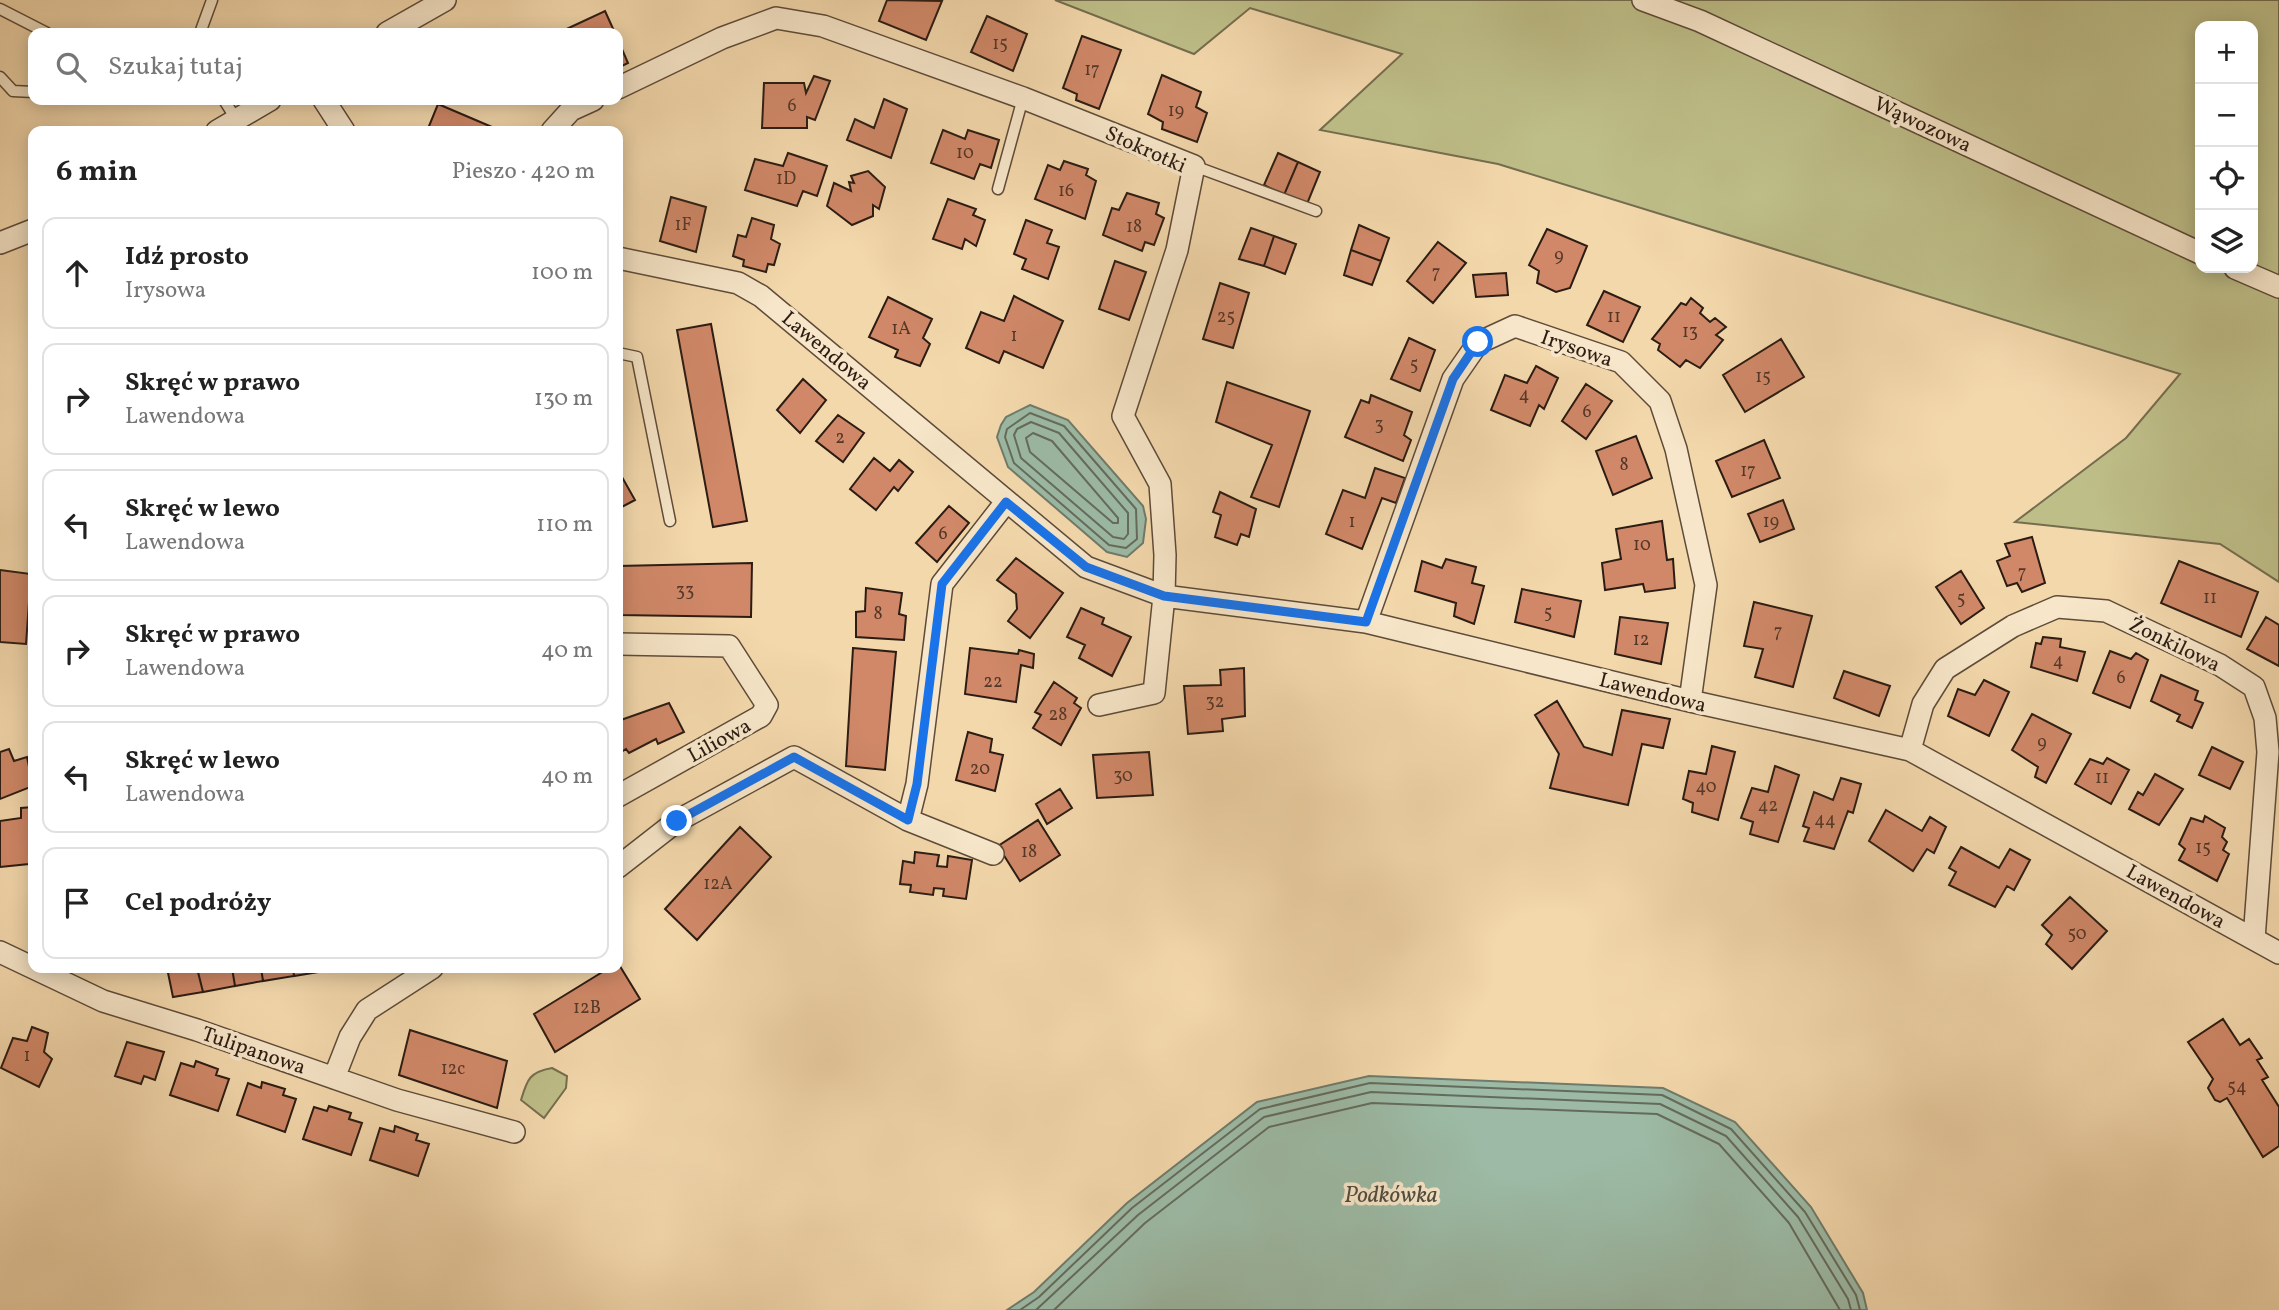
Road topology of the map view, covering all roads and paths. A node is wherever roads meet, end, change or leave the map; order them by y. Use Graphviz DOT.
graph roads {
  1 [pos="212,0"];
  2 [pos="446,0"];
  3 [pos="1643,0"];
  4 [pos="1,13"];
  5 [pos="36,28"];
  6 [pos="202,28"];
  7 [pos="396,28"];
  8 [pos="0,77"];
  9 [pos="623,86"];
  10 [pos="28,92"];
  11 [pos="1023,98"];
  12 [pos="227,105"];
  13 [pos="261,105"];
  14 [pos="327,105"];
  15 [pos="582,105"];
  16 [pos="236,119"];
  17 [pos="225,126"];
  18 [pos="341,126"];
  19 [pos="557,126"];
  20 [pos="1194,166"];
  21 [pos="998,189"];
  22 [pos="1316,211"];
  23 [pos="28,232"];
  24 [pos="0,243"];
  25 [pos="2195,251"];
  26 [pos="623,259"];
  27 [pos="2247,273"];
  28 [pos="2279,287"];
  29 [pos="623,354"];
  30 [pos="1006,502"];
  31 [pos="670,521"];
  32 [pos="1164,596"];
  33 [pos="1366,622"];
  34 [pos="623,645"];
  35 [pos="1690,701"];
  36 [pos="1099,705"];
  37 [pos="1910,750"];
  38 [pos="623,793"];
  39 [pos="908,820"];
  40 [pos="993,854"];
  41 [pos="623,863"];
  42 [pos="2254,939"];
  43 [pos="0,952"];
  44 [pos="2279,953"];
  45 [pos="28,965"];
  46 [pos="44,973"];
  47 [pos="423,973"];
  48 [pos="334,1078"];
  49 [pos="514,1132"];
  1 -- 6 [label="lane"];
  2 -- 7 [label="street"];
  3 -- 25 [label="street, Wąwozowa"];
  4 -- 5 [label="lane"];
  8 -- 10 [label="lane"];
  9 -- 11 [label="street, Stokrotki"];
  11 -- 20 [label="street, Stokrotki"];
  11 -- 21 [label="lane"];
  12 -- 16 [label="lane"];
  13 -- 16 [label="street"];
  14 -- 18 [label="street"];
  15 -- 19 [label="street"];
  16 -- 17 [label="street"];
  20 -- 22 [label="lane"];
  20 -- 32 [label="street, Stokrotki"];
  23 -- 24 [label="street"];
  26 -- 30 [label="street, Lawendowa"];
  27 -- 28 [label="street"];
  29 -- 31 [label="lane"];
  30 -- 32 [label="street, Lawendowa"];
  30 -- 39 [label="street"];
  32 -- 33 [label="street, Lawendowa"];
  32 -- 36 [label="street, Stokrotki"];
  33 -- 35 [label="street, Lawendowa"];
  33 -- 35 [label="street, Irysowa"];
  34 -- 38 [label="street, Liliowa"];
  35 -- 37 [label="street, Lawendowa"];
  37 -- 42 [label="street, Lawendowa"];
  37 -- 42 [label="street, Żonkilowa"];
  39 -- 40 [label="street"];
  39 -- 41 [label="street"];
  42 -- 44 [label="street, Lawendowa"];
  43 -- 45 [label="street, Tulipanowa"];
  46 -- 48 [label="street, Tulipanowa"];
  47 -- 48 [label="street"];
  48 -- 49 [label="street, Tulipanowa"];
}
